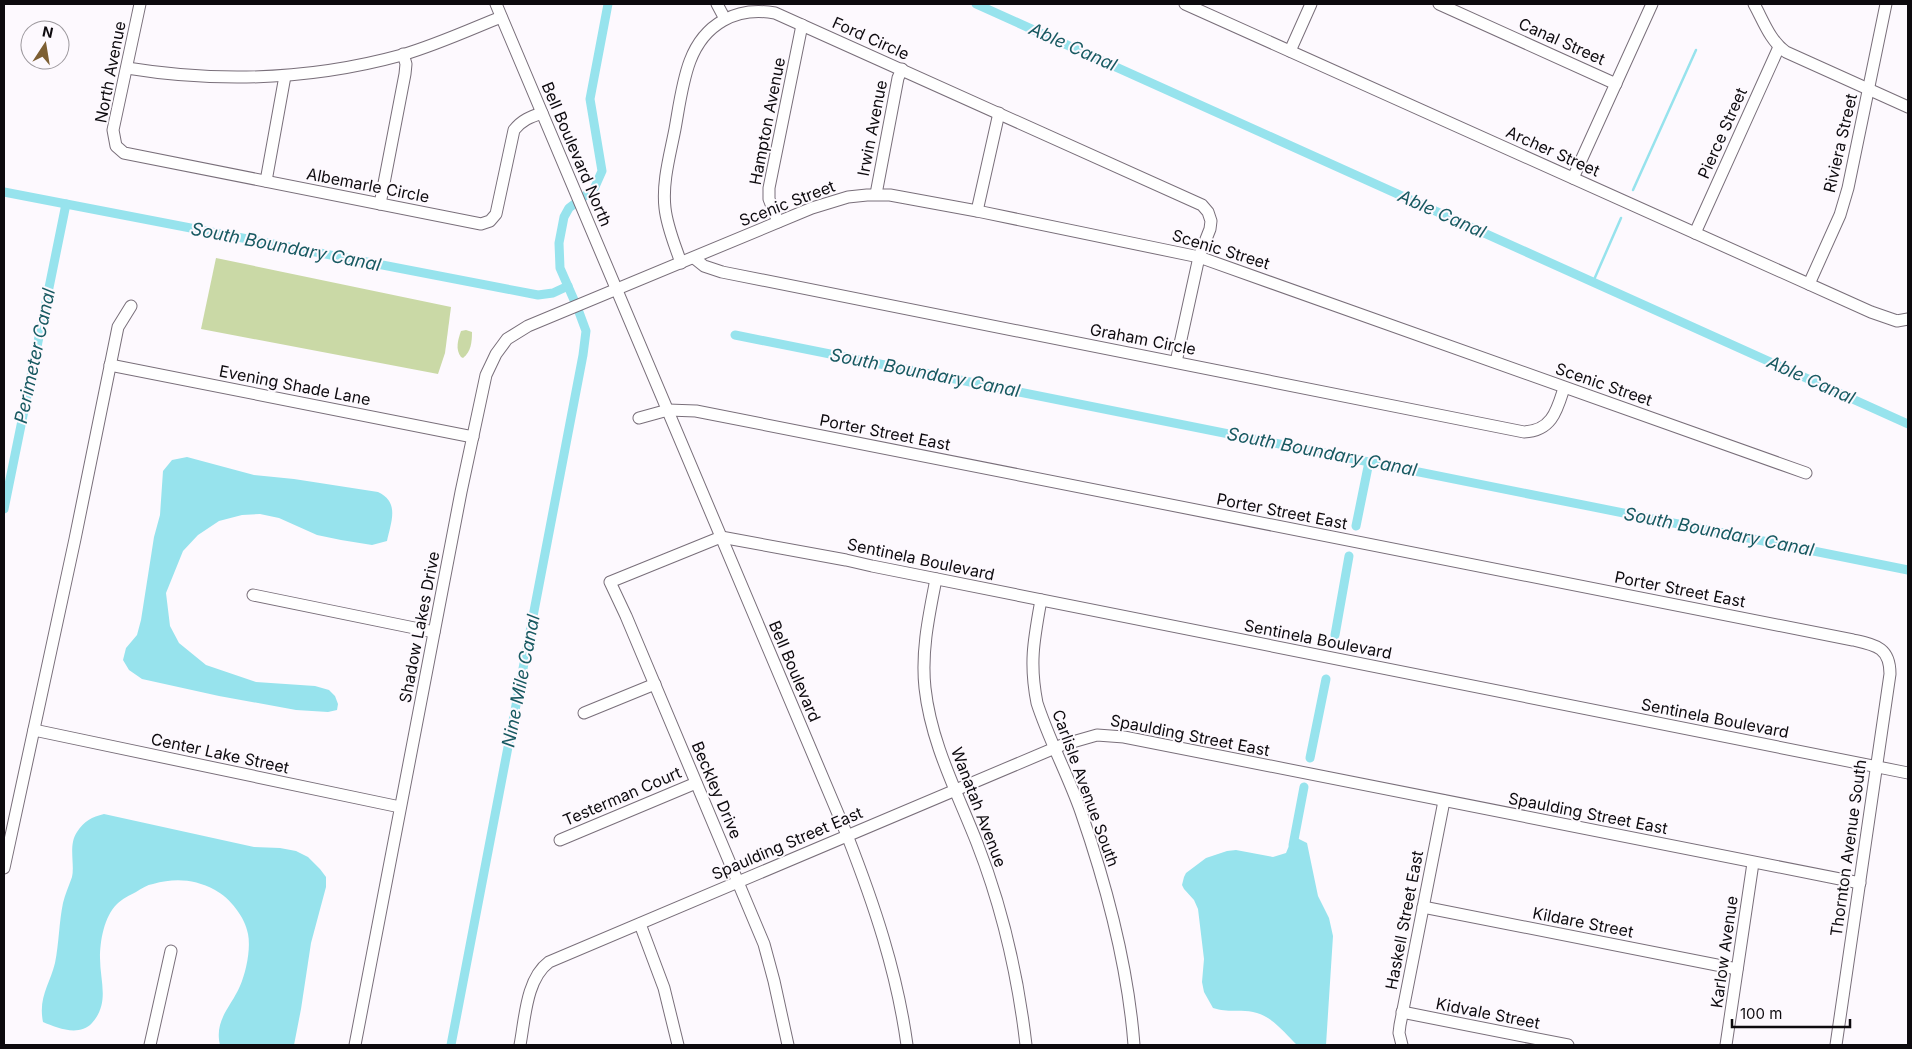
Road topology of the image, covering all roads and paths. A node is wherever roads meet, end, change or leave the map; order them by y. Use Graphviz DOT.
graph roads {
  1 [pos="140,4"];
  2 [pos="496,4"];
  3 [pos="717,4"];
  4 [pos="1185,4"];
  5 [pos="1311,4"];
  6 [pos="1440,4"];
  7 [pos="1652,4"];
  8 [pos="1754,4"];
  9 [pos="1886,4"];
  10 [pos="501,17"];
  11 [pos="725,19"];
  12 [pos="802,25"];
  13 [pos="1779,47"];
  14 [pos="1290,51"];
  15 [pos="403,54"];
  16 [pos="126,68"];
  17 [pos="902,69"];
  18 [pos="284,76"];
  19 [pos="1616,84"];
  20 [pos="1869,90"];
  21 [pos="1908,107"];
  22 [pos="542,113"];
  23 [pos="999,113"];
  24 [pos="116,146"];
  25 [pos="1573,178"];
  26 [pos="266,181"];
  27 [pos="876,194"];
  28 [pos="380,204"];
  29 [pos="977,211"];
  30 [pos="778,222"];
  31 [pos="1695,233"];
  32 [pos="1199,257"];
  33 [pos="694,258"];
  34 [pos="681,263"];
  35 [pos="1810,284"];
  36 [pos="616,289"];
  37 [pos="131,306"];
  38 [pos="628,317"];
  39 [pos="1908,319"];
  40 [pos="1176,362"];
  41 [pos="110,365"];
  42 [pos="1564,388"];
  43 [pos="668,410"];
  44 [pos="639,418"];
  45 [pos="473,437"];
  46 [pos="1806,473"];
  47 [pos="721,537"];
  48 [pos="936,579"];
  49 [pos="253,595"];
  50 [pos="1041,600"];
  51 [pos="434,632"];
  52 [pos="1887,656"];
  53 [pos="655,684"];
  54 [pos="584,713"];
  55 [pos="34,730"];
  56 [pos="1054,748"];
  57 [pos="1876,767"];
  58 [pos="1908,773"];
  59 [pos="696,783"];
  60 [pos="955,790"];
  61 [pos="1444,801"];
  62 [pos="400,807"];
  63 [pos="847,835"];
  64 [pos="560,840"];
  65 [pos="1753,863"];
  66 [pos="4,868"];
  67 [pos="738,882"];
  68 [pos="1860,883"];
  69 [pos="1423,907"];
  70 [pos="640,924"];
  71 [pos="171,952"];
  72 [pos="1737,969"];
  73 [pos="1402,1012"];
  74 [pos="150,1045"];
  75 [pos="354,1045"];
  76 [pos="520,1045"];
  77 [pos="678,1045"];
  78 [pos="788,1045"];
  79 [pos="906,1045"];
  80 [pos="1026,1045"];
  81 [pos="1134,1045"];
  82 [pos="1402,1045"];
  83 [pos="1568,1045"];
  84 [pos="1726,1045"];
  85 [pos="1836,1045"];
  1 -- 16 [label="street, North Avenue"];
  2 -- 10 [label="street, Bell Boulevard North"];
  3 -- 11 [label="street"];
  4 -- 14 [label="street, Archer Street"];
  5 -- 14 [label="street"];
  6 -- 19 [label="street, Canal Street"];
  7 -- 19 [label="street"];
  8 -- 13 [label="street"];
  9 -- 20 [label="street, Riviera Street"];
  10 -- 15 [label="street"];
  10 -- 22 [label="street, Bell Boulevard North"];
  11 -- 12 [label="street, Ford Circle"];
  11 -- 34 [label="street, Ford Circle"];
  12 -- 17 [label="street, Ford Circle"];
  12 -- 30 [label="street, Hampton Avenue"];
  13 -- 20 [label="street"];
  13 -- 31 [label="street, Pierce Street"];
  14 -- 25 [label="street, Archer Street"];
  15 -- 18 [label="street"];
  15 -- 28 [label="street"];
  16 -- 18 [label="street"];
  16 -- 24 [label="street, North Avenue"];
  17 -- 23 [label="street, Ford Circle"];
  17 -- 27 [label="street, Irwin Avenue"];
  18 -- 26 [label="street"];
  19 -- 25 [label="street"];
  20 -- 21 [label="street"];
  20 -- 35 [label="street, Riviera Street"];
  22 -- 28 [label="street, Albemarle Circle"];
  22 -- 36 [label="street, Bell Boulevard North"];
  23 -- 29 [label="street"];
  23 -- 32 [label="street, Ford Circle"];
  24 -- 26 [label="street, Albemarle Circle"];
  25 -- 31 [label="street, Archer Street"];
  26 -- 28 [label="street, Albemarle Circle"];
  27 -- 29 [label="street, Scenic Street"];
  27 -- 30 [label="street, Scenic Street"];
  29 -- 32 [label="street, Scenic Street"];
  30 -- 33 [label="street, Scenic Street"];
  31 -- 35 [label="street, Archer Street"];
  32 -- 40 [label="street"];
  32 -- 42 [label="street, Scenic Street"];
  33 -- 34 [label="street, Scenic Street"];
  33 -- 40 [label="street, Graham Circle"];
  34 -- 36 [label="street, Scenic Street"];
  35 -- 39 [label="street, Archer Street"];
  36 -- 38 [label="street, Bell Boulevard North"];
  36 -- 45 [label="street, Shadow Lakes Drive"];
  37 -- 41 [label="street"];
  38 -- 43 [label="street, Bell Boulevard"];
  40 -- 42 [label="street, Graham Circle"];
  41 -- 45 [label="street, Evening Shade Lane"];
  41 -- 55 [label="street"];
  42 -- 46 [label="street, Scenic Street"];
  43 -- 44 [label="street, Porter Street East"];
  43 -- 47 [label="street, Bell Boulevard"];
  43 -- 52 [label="street, Porter Street East"];
  45 -- 51 [label="street, Shadow Lakes Drive"];
  47 -- 48 [label="street, Sentinela Boulevard"];
  47 -- 53 [label="street, Beckley Drive"];
  47 -- 63 [label="street, Bell Boulevard"];
  48 -- 50 [label="street, Sentinela Boulevard"];
  48 -- 60 [label="street, Wanatah Avenue"];
  49 -- 51 [label="street"];
  50 -- 56 [label="street, Carlisle Avenue South"];
  50 -- 57 [label="street, Sentinela Boulevard"];
  51 -- 62 [label="street, Shadow Lakes Drive"];
  52 -- 57 [label="street, Thornton Avenue South"];
  53 -- 54 [label="street"];
  53 -- 59 [label="street, Beckley Drive"];
  55 -- 62 [label="street, Center Lake Street"];
  55 -- 66 [label="street"];
  56 -- 60 [label="street, Spaulding Street East"];
  56 -- 61 [label="street, Spaulding Street East"];
  56 -- 81 [label="street, Carlisle Avenue South"];
  57 -- 58 [label="street, Sentinela Boulevard"];
  57 -- 68 [label="street, Thornton Avenue South"];
  59 -- 64 [label="street, Testerman Court"];
  59 -- 67 [label="street, Beckley Drive"];
  60 -- 63 [label="street, Spaulding Street East"];
  60 -- 80 [label="street, Wanatah Avenue"];
  61 -- 65 [label="street, Spaulding Street East"];
  61 -- 69 [label="street, Haskell Street East"];
  62 -- 75 [label="street, Shadow Lakes Drive"];
  63 -- 67 [label="street, Spaulding Street East"];
  63 -- 79 [label="street, Bell Boulevard"];
  65 -- 68 [label="street, Spaulding Street East"];
  65 -- 72 [label="street, Karlow Avenue"];
  67 -- 70 [label="street, Spaulding Street East"];
  67 -- 78 [label="street, Beckley Drive"];
  68 -- 85 [label="street, Thornton Avenue South"];
  69 -- 72 [label="street, Kildare Street"];
  69 -- 73 [label="street, Haskell Street East"];
  70 -- 76 [label="street, Spaulding Street East"];
  70 -- 77 [label="street"];
  71 -- 74 [label="street"];
  72 -- 84 [label="street, Karlow Avenue"];
  73 -- 82 [label="street, Haskell Street East"];
  73 -- 83 [label="street, Kidvale Street"];
}
